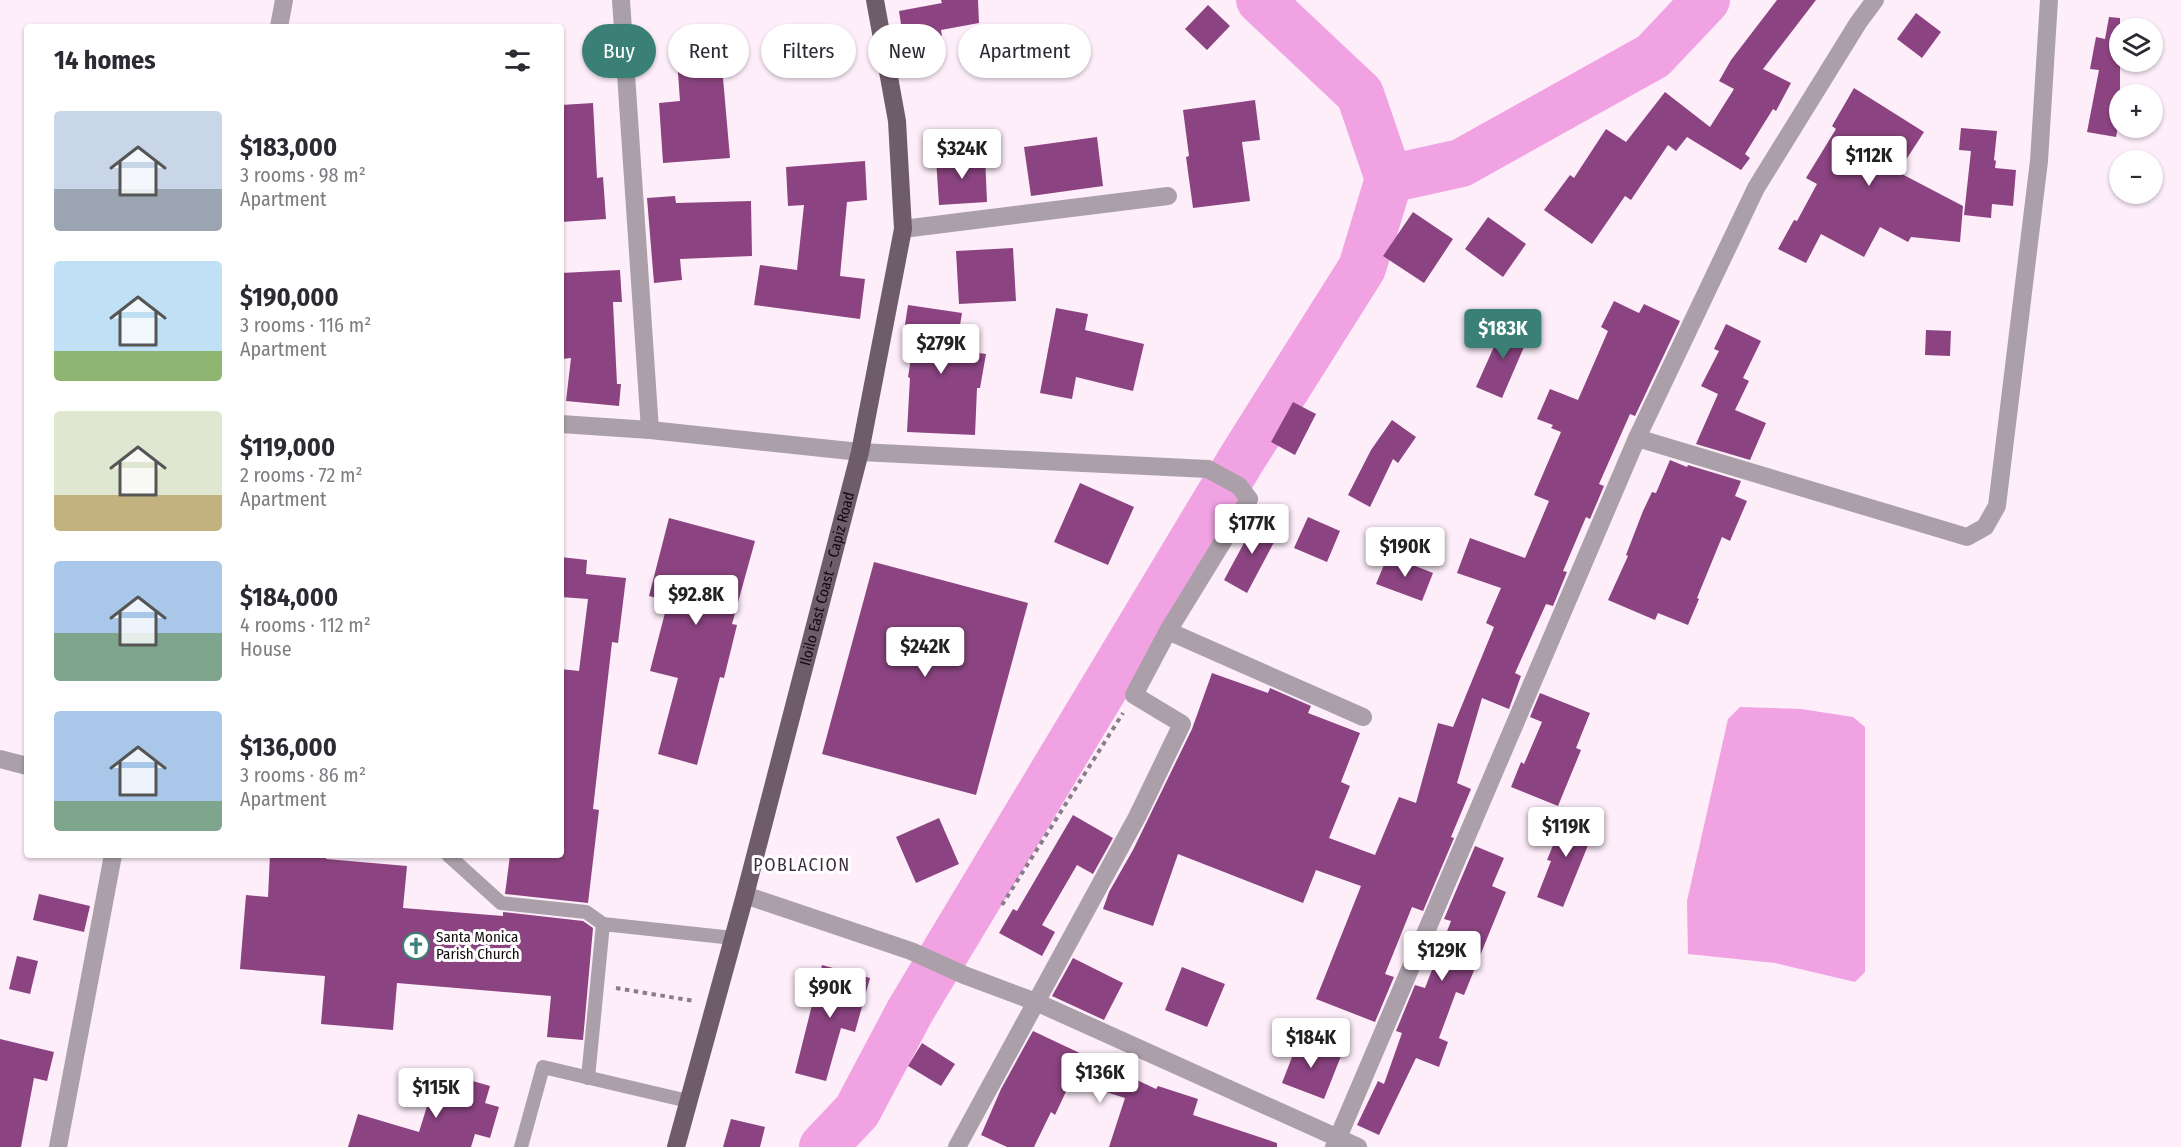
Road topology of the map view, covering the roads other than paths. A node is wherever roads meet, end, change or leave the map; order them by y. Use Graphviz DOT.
graph roads {
  1 [pos="284,0"];
  2 [pos="621,0"];
  3 [pos="875,0"];
  4 [pos="1875,0"];
  5 [pos="2049,0"];
  6 [pos="280,24"];
  7 [pos="1168,196"];
  8 [pos="903,229"];
  9 [pos="564,424"];
  10 [pos="650,430"];
  11 [pos="1637,438"];
  12 [pos="860,452"];
  13 [pos="1168,631"];
  14 [pos="1363,717"];
  15 [pos="0,759"];
  16 [pos="24,765"];
  17 [pos="112,858"];
  18 [pos="451,858"];
  19 [pos="745,895"];
  20 [pos="603,924"];
  21 [pos="733,938"];
  22 [pos="1036,1002"];
  23 [pos="588,1078"];
  24 [pos="688,1101"];
  25 [pos="1335,1143"];
  26 [pos="58,1147"];
  27 [pos="521,1147"];
  28 [pos="676,1147"];
  29 [pos="957,1147"];
  30 [pos="1358,1147"];
  1 -- 6 [label="street"];
  2 -- 10 [label="street"];
  3 -- 8 [label="main road, Iloilo East Coast – Capiz Road"];
  4 -- 11 [label="street"];
  5 -- 11 [label="street"];
  7 -- 8 [label="street"];
  8 -- 12 [label="main road, Iloilo East Coast – Capiz Road"];
  9 -- 10 [label="street"];
  10 -- 12 [label="street"];
  11 -- 25 [label="street"];
  12 -- 13 [label="street"];
  12 -- 19 [label="main road, Iloilo East Coast – Capiz Road"];
  13 -- 14 [label="street"];
  13 -- 22 [label="street"];
  15 -- 16 [label="street"];
  17 -- 26 [label="street"];
  18 -- 20 [label="lane"];
  19 -- 21 [label="main road, Iloilo East Coast – Capiz Road"];
  19 -- 22 [label="street"];
  20 -- 21 [label="lane"];
  20 -- 23 [label="lane"];
  21 -- 24 [label="main road, Iloilo East Coast – Capiz Road"];
  22 -- 25 [label="street"];
  22 -- 29 [label="street"];
  23 -- 24 [label="lane"];
  23 -- 27 [label="lane"];
  24 -- 28 [label="main road, Iloilo East Coast – Capiz Road"];
  25 -- 30 [label="street"];
}
